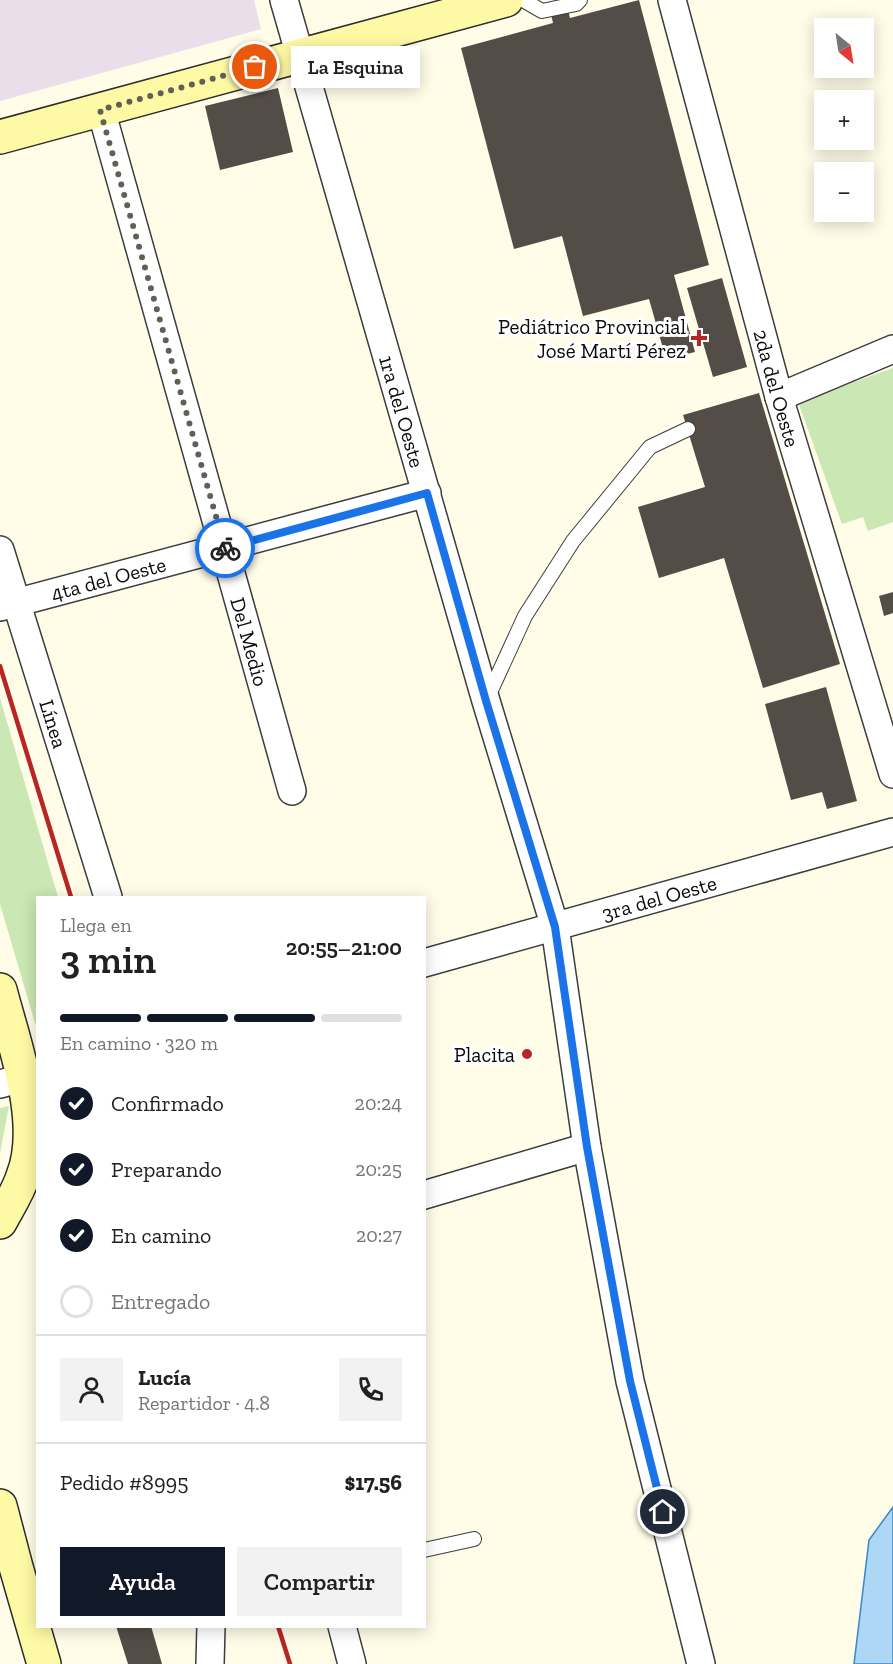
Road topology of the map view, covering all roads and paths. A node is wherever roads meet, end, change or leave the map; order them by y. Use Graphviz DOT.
graph roads {
  1 [pos="284,0"];
  2 [pos="506,0"];
  3 [pos="523,0"];
  4 [pos="580,0"];
  5 [pos="672,0"];
  6 [pos="300,55"];
  7 [pos="100,110"];
  8 [pos="0,136"];
  9 [pos="893,349"];
  10 [pos="779,397"];
  11 [pos="688,429"];
  12 [pos="427,493"];
  13 [pos="224,548"];
  14 [pos="0,550"];
  15 [pos="8,604"];
  16 [pos="486,701"];
  17 [pos="893,774"];
  18 [pos="292,791"];
  19 [pos="893,832"];
  20 [pos="108,896"];
  21 [pos="555,927"];
  22 [pos="426,962"];
  23 [pos="0,990"];
  24 [pos="20,1078"];
  25 [pos="587,1147"];
  26 [pos="426,1193"];
  27 [pos="0,1222"];
  28 [pos="0,1506"];
  29 [pos="474,1539"];
  30 [pos="426,1550"];
  31 [pos="8,1570"];
  32 [pos="211,1628"];
  33 [pos="343,1628"];
  34 [pos="44,1664"];
  35 [pos="210,1664"];
  36 [pos="352,1664"];
  37 [pos="701,1664"];
  1 -- 6 [label="street, 1ra del Oeste"];
  2 -- 6 [label="street"];
  3 -- 4 [label="lane"];
  5 -- 10 [label="street, 2da del Oeste"];
  6 -- 7 [label="street"];
  6 -- 12 [label="street, 1ra del Oeste"];
  7 -- 8 [label="street"];
  7 -- 13 [label="street, Del Medio"];
  9 -- 10 [label="street"];
  10 -- 17 [label="street, 2da del Oeste"];
  11 -- 16 [label="lane"];
  12 -- 13 [label="street, 4ta del Oeste"];
  12 -- 16 [label="street, 1ra del Oeste"];
  13 -- 15 [label="street, 4ta del Oeste"];
  13 -- 18 [label="street, Del Medio"];
  14 -- 15 [label="street, Línea"];
  15 -- 20 [label="street, Línea"];
  16 -- 21 [label="street, 1ra del Oeste"];
  19 -- 21 [label="street, 3ra del Oeste"];
  21 -- 22 [label="street, 3ra del Oeste"];
  21 -- 25 [label="street, 1ra del Oeste"];
  23 -- 24 [label="street"];
  24 -- 27 [label="street"];
  25 -- 26 [label="street"];
  25 -- 37 [label="street, 1ra del Oeste"];
  28 -- 31 [label="street"];
  29 -- 30 [label="lane"];
  31 -- 34 [label="street"];
  32 -- 35 [label="street"];
  33 -- 36 [label="street"];
}
